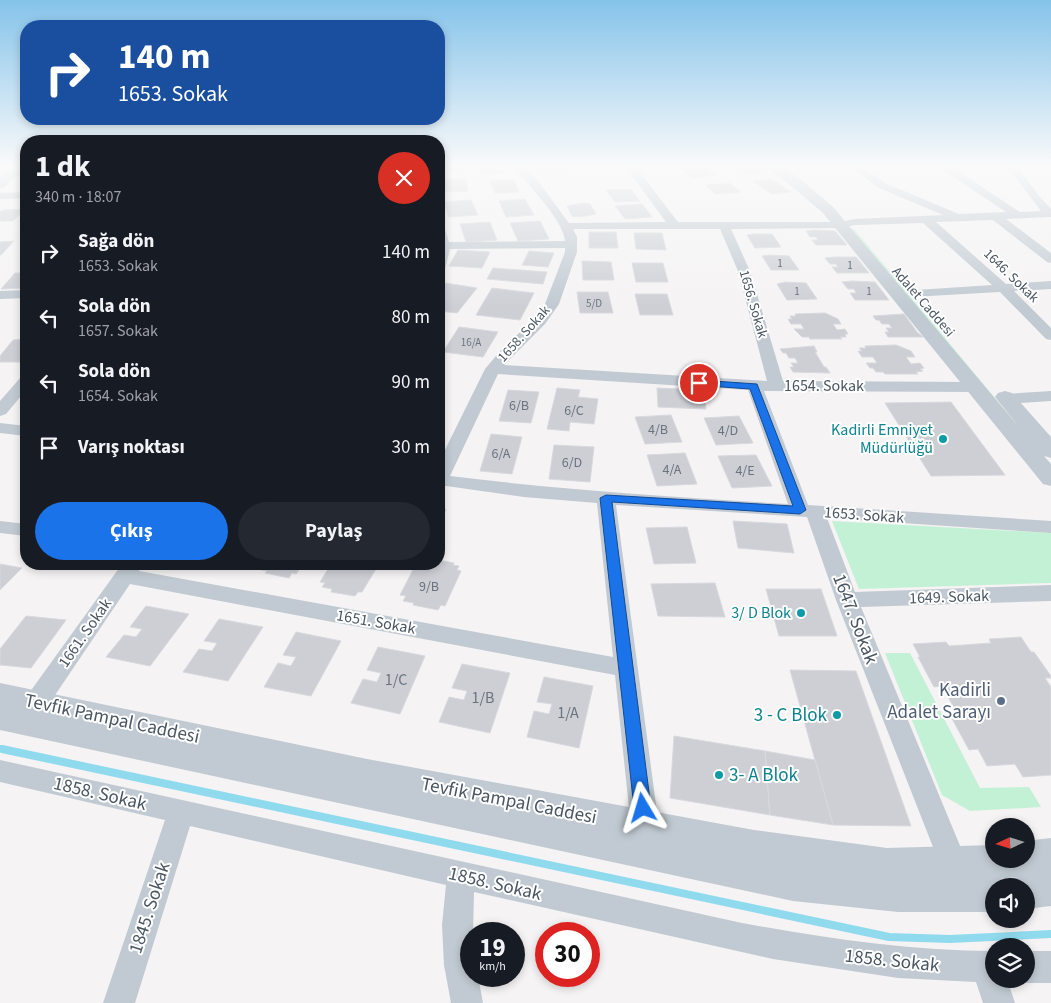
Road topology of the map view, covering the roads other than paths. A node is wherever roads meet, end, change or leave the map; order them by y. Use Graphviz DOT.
graph roads {
  1 [pos="556,213"];
  2 [pos="665,213"];
  3 [pos="835,213"];
  4 [pos="839,213"];
  5 [pos="948,213"];
  6 [pos="1015,213"];
  7 [pos="1051,214"];
  8 [pos="1020,216"];
  9 [pos="960,218"];
  10 [pos="998,218"];
  11 [pos="926,219"];
  12 [pos="848,223"];
  13 [pos="724,225"];
  14 [pos="566,226"];
  15 [pos="675,226"];
  16 [pos="572,244"];
  17 [pos="445,246"];
  18 [pos="1051,259"];
  19 [pos="1051,286"];
  20 [pos="1003,288"];
  21 [pos="20,294"];
  22 [pos="916,294"];
  23 [pos="0,295"];
  24 [pos="1051,336"];
  25 [pos="493,369"];
  26 [pos="985,382"];
  27 [pos="754,386"];
  28 [pos="776,386"];
  29 [pos="20,387"];
  30 [pos="1051,396"];
  31 [pos="1006,399"];
  32 [pos="0,411"];
  33 [pos="0,428"];
  34 [pos="20,430"];
  35 [pos="1051,451"];
  36 [pos="445,468"];
  37 [pos="1051,479"];
  38 [pos="445,481"];
  39 [pos="606,498"];
  40 [pos="807,511"];
  41 [pos="1051,526"];
  42 [pos="0,527"];
  43 [pos="20,529"];
  44 [pos="129,570"];
  45 [pos="1051,593"];
  46 [pos="847,600"];
  47 [pos="626,668"];
  48 [pos="0,695"];
  49 [pos="36,702"];
  50 [pos="0,718"];
  51 [pos="0,771"];
  52 [pos="181,812"];
  53 [pos="645,828"];
  54 [pos="1051,855"];
  55 [pos="1035,857"];
  56 [pos="985,862"];
  57 [pos="954,865"];
  58 [pos="461,877"];
  59 [pos="1051,888"];
  60 [pos="1035,890"];
  61 [pos="985,894"];
  62 [pos="985,967"];
  63 [pos="1035,967"];
  64 [pos="1051,967"];
  65 [pos="995,988"];
  66 [pos="119,1003"];
  67 [pos="467,1003"];
  68 [pos="999,1003"];
  1 -- 14 [label="street"];
  2 -- 15 [label="street"];
  3 -- 12 [label="street"];
  4 -- 12 [label="street, Adalet Caddesi"];
  5 -- 9 [label="street"];
  6 -- 8 [label="street"];
  7 -- 8 [label="street"];
  8 -- 10 [label="street"];
  9 -- 10 [label="street"];
  9 -- 11 [label="street"];
  10 -- 18 [label="street"];
  11 -- 12 [label="street"];
  11 -- 20 [label="street, 1646. Sokak"];
  12 -- 13 [label="street"];
  12 -- 22 [label="street, Adalet Caddesi"];
  12 -- 26 [label="street"];
  13 -- 15 [label="street"];
  13 -- 28 [label="street, 1656. Sokak"];
  14 -- 15 [label="street"];
  14 -- 16 [label="street"];
  16 -- 17 [label="street"];
  16 -- 25 [label="street, 1658. Sokak"];
  19 -- 20 [label="street"];
  20 -- 22 [label="street"];
  20 -- 24 [label="street, 1646. Sokak"];
  21 -- 23 [label="street"];
  22 -- 26 [label="street, Adalet Caddesi"];
  25 -- 27 [label="street, 1654. Sokak"];
  25 -- 36 [label="street, 1658. Sokak"];
  26 -- 28 [label="street, 1654. Sokak"];
  26 -- 31 [label="street, Adalet Caddesi"];
  26 -- 37 [label="street"];
  27 -- 28 [label="street, 1654. Sokak"];
  27 -- 40 [label="street, 1647. Sokak"];
  29 -- 32 [label="street"];
  30 -- 31 [label="street"];
  31 -- 35 [label="street, Adalet Caddesi"];
  33 -- 34 [label="street"];
  38 -- 39 [label="street, 1653. Sokak"];
  39 -- 40 [label="street, 1653. Sokak"];
  39 -- 47 [label="street"];
  40 -- 41 [label="street, 1653. Sokak"];
  40 -- 46 [label="street, 1647. Sokak"];
  42 -- 43 [label="street"];
  44 -- 47 [label="street, 1651. Sokak"];
  44 -- 49 [label="street, 1661. Sokak"];
  45 -- 46 [label="street, 1649. Sokak"];
  46 -- 57 [label="street, 1647. Sokak"];
  47 -- 53 [label="street"];
  48 -- 49 [label="street, Tevfik Pampal Caddesi"];
  49 -- 53 [label="street, Tevfik Pampal Caddesi"];
  50 -- 61 [label="street, Tevfik Pampal Caddesi"];
  51 -- 52 [label="street, 1858. Sokak"];
  52 -- 58 [label="street, 1858. Sokak"];
  52 -- 66 [label="street, 1845. Sokak"];
  53 -- 57 [label="street, Tevfik Pampal Caddesi"];
  54 -- 55 [label="street, Tevfik Pampal Caddesi"];
  56 -- 57 [label="street, Tevfik Pampal Caddesi"];
  58 -- 62 [label="street, 1858. Sokak"];
  58 -- 67 [label="street"];
  59 -- 60 [label="street"];
  63 -- 64 [label="street"];
  65 -- 68 [label="street"];
}
